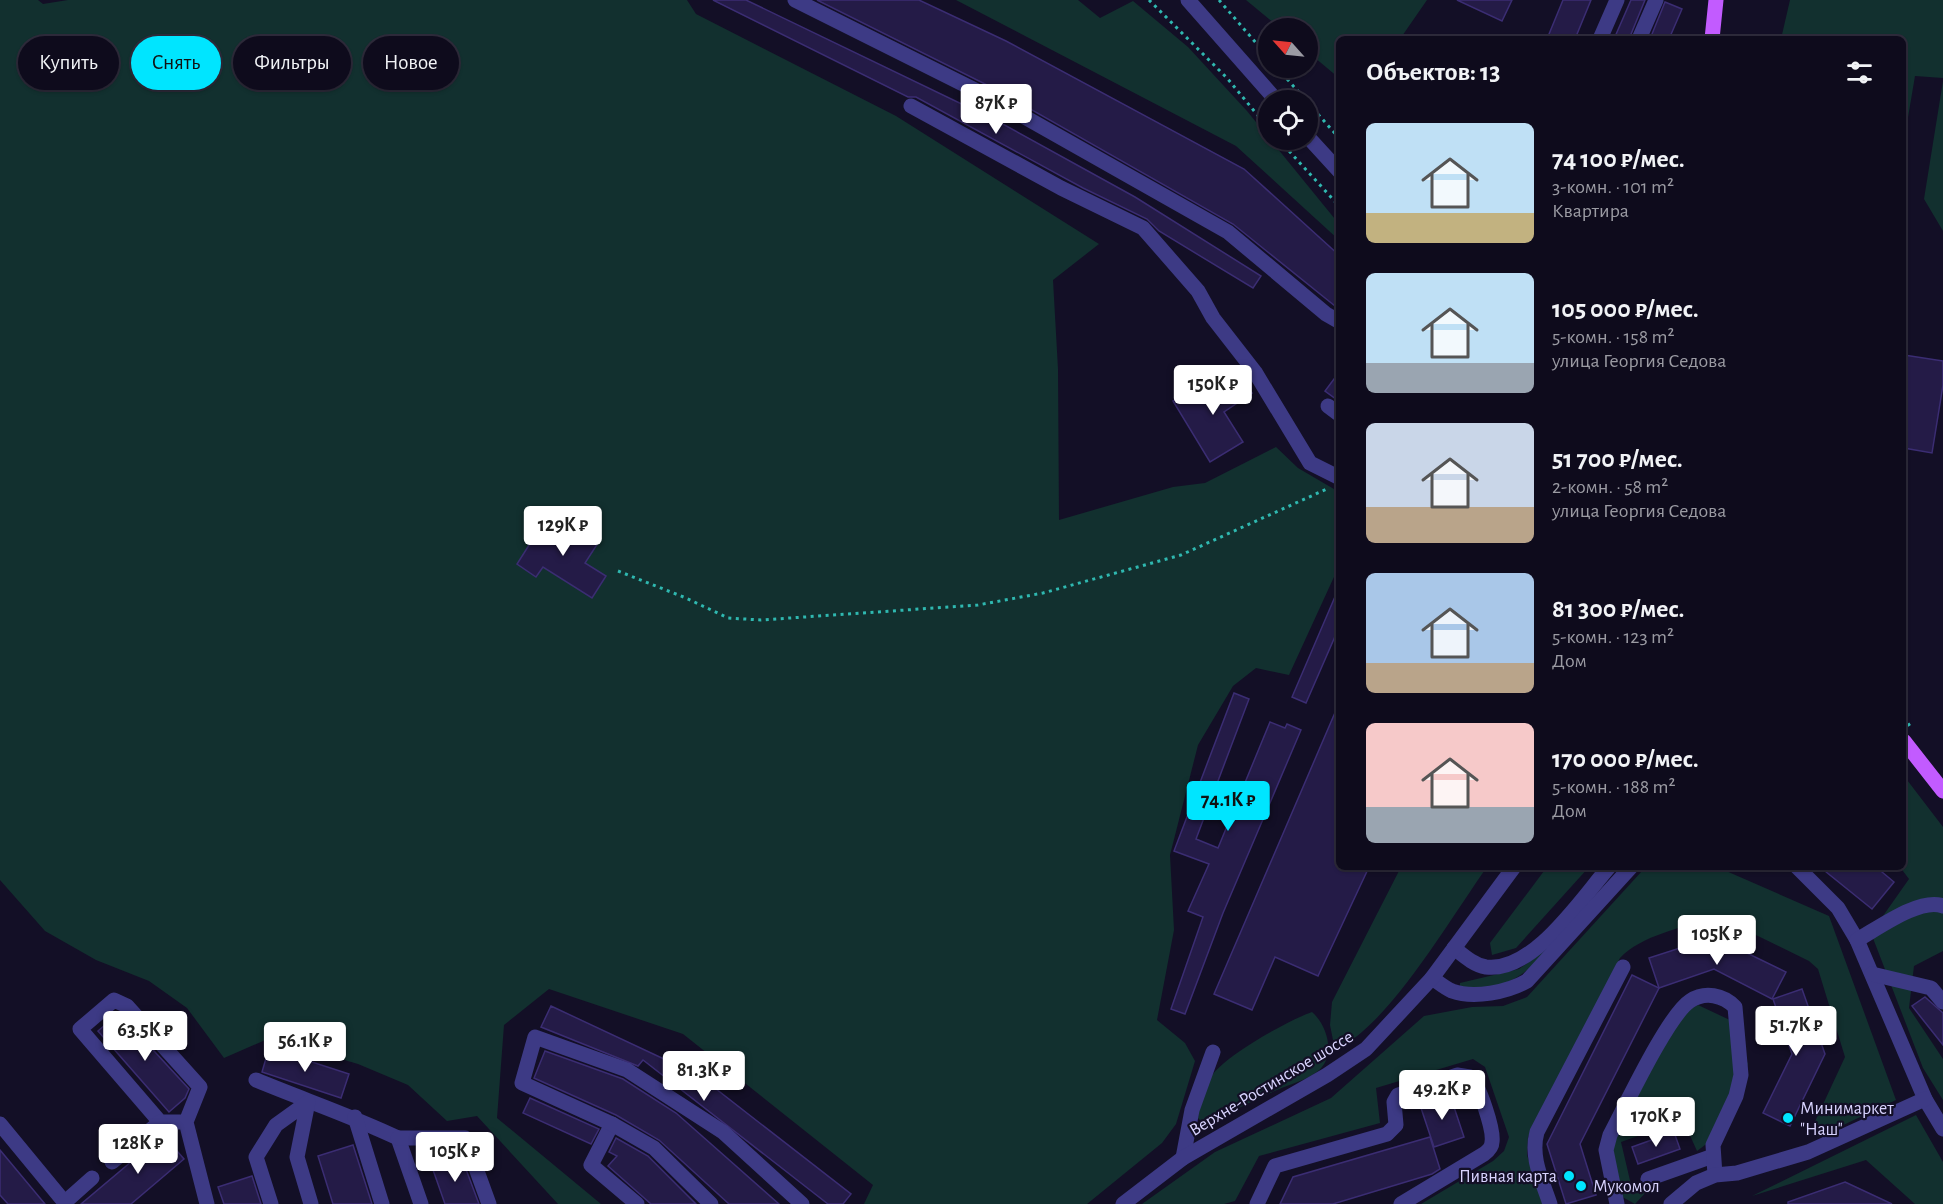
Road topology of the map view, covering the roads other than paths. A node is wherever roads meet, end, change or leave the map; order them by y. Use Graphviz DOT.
graph roads {
  1 [pos="795,0"];
  2 [pos="1188,0"];
  3 [pos="1617,0"];
  4 [pos="1656,0"];
  5 [pos="1716,0"];
  6 [pos="1601,36"];
  7 [pos="1640,36"];
  8 [pos="1712,36"];
  9 [pos="1267,90"];
  10 [pos="911,106"];
  11 [pos="1318,148"];
  12 [pos="1336,168"];
  13 [pos="1336,320"];
  14 [pos="1335,482"];
  15 [pos="1906,744"];
  16 [pos="1943,791"];
  17 [pos="1512,870"];
  18 [pos="1606,870"];
  19 [pos="1628,870"];
  20 [pos="1800,870"];
  21 [pos="1943,906"];
  22 [pos="1857,940"];
  23 [pos="1454,948"];
  24 [pos="1623,967"];
  25 [pos="1872,974"];
  26 [pos="1432,978"];
  27 [pos="1943,1002"];
  28 [pos="1213,1052"];
  29 [pos="256,1080"];
  30 [pos="1925,1099"];
  31 [pos="308,1102"];
  32 [pos="355,1117"];
  33 [pos="159,1122"];
  34 [pos="186,1122"];
  35 [pos="0,1124"];
  36 [pos="612,1124"];
  37 [pos="1943,1129"];
  38 [pos="398,1138"];
  39 [pos="1713,1156"];
  40 [pos="1183,1158"];
  41 [pos="112,1162"];
  42 [pos="1715,1175"];
  43 [pos="92,1178"];
  44 [pos="1648,1179"];
  45 [pos="66,1203"];
  46 [pos="207,1204"];
  47 [pos="271,1204"];
  48 [pos="311,1204"];
  49 [pos="382,1204"];
  50 [pos="421,1204"];
  51 [pos="489,1204"];
  52 [pos="637,1204"];
  53 [pos="711,1204"];
  54 [pos="802,1204"];
  55 [pos="1123,1204"];
  56 [pos="1257,1204"];
  57 [pos="1401,1204"];
  58 [pos="1550,1204"];
  59 [pos="1617,1204"];
  60 [pos="1671,1204"];
  1 -- 13 [label="street"];
  2 -- 9 [label="street"];
  3 -- 6 [label="street"];
  4 -- 7 [label="street"];
  5 -- 8 [label="main road"];
  10 -- 14 [label="street"];
  11 -- 12 [label="street"];
  15 -- 16 [label="main road"];
  17 -- 23 [label="street, Верхне-Ростинское шоссе"];
  18 -- 23 [label="street"];
  19 -- 26 [label="street"];
  20 -- 22 [label="street"];
  21 -- 22 [label="street"];
  22 -- 25 [label="street"];
  23 -- 26 [label="street, Верхне-Ростинское шоссе"];
  24 -- 58 [label="street"];
  25 -- 27 [label="street"];
  25 -- 30 [label="street"];
  26 -- 40 [label="street, Верхне-Ростинское шоссе"];
  28 -- 40 [label="street"];
  29 -- 31 [label="street"];
  30 -- 37 [label="street"];
  30 -- 42 [label="street"];
  31 -- 32 [label="street"];
  31 -- 47 [label="street"];
  31 -- 48 [label="street"];
  32 -- 38 [label="street"];
  32 -- 49 [label="street"];
  33 -- 34 [label="street"];
  33 -- 34 [label="street"];
  33 -- 41 [label="street"];
  34 -- 46 [label="street"];
  35 -- 45 [label="street"];
  36 -- 52 [label="street"];
  36 -- 53 [label="street"];
  36 -- 54 [label="street"];
  38 -- 50 [label="street"];
  38 -- 51 [label="street"];
  39 -- 42 [label="street"];
  39 -- 44 [label="street"];
  39 -- 59 [label="street"];
  40 -- 55 [label="street, Верхне-Ростинское шоссе"];
  42 -- 60 [label="street"];
  43 -- 45 [label="street"];
  56 -- 57 [label="street"];
}
